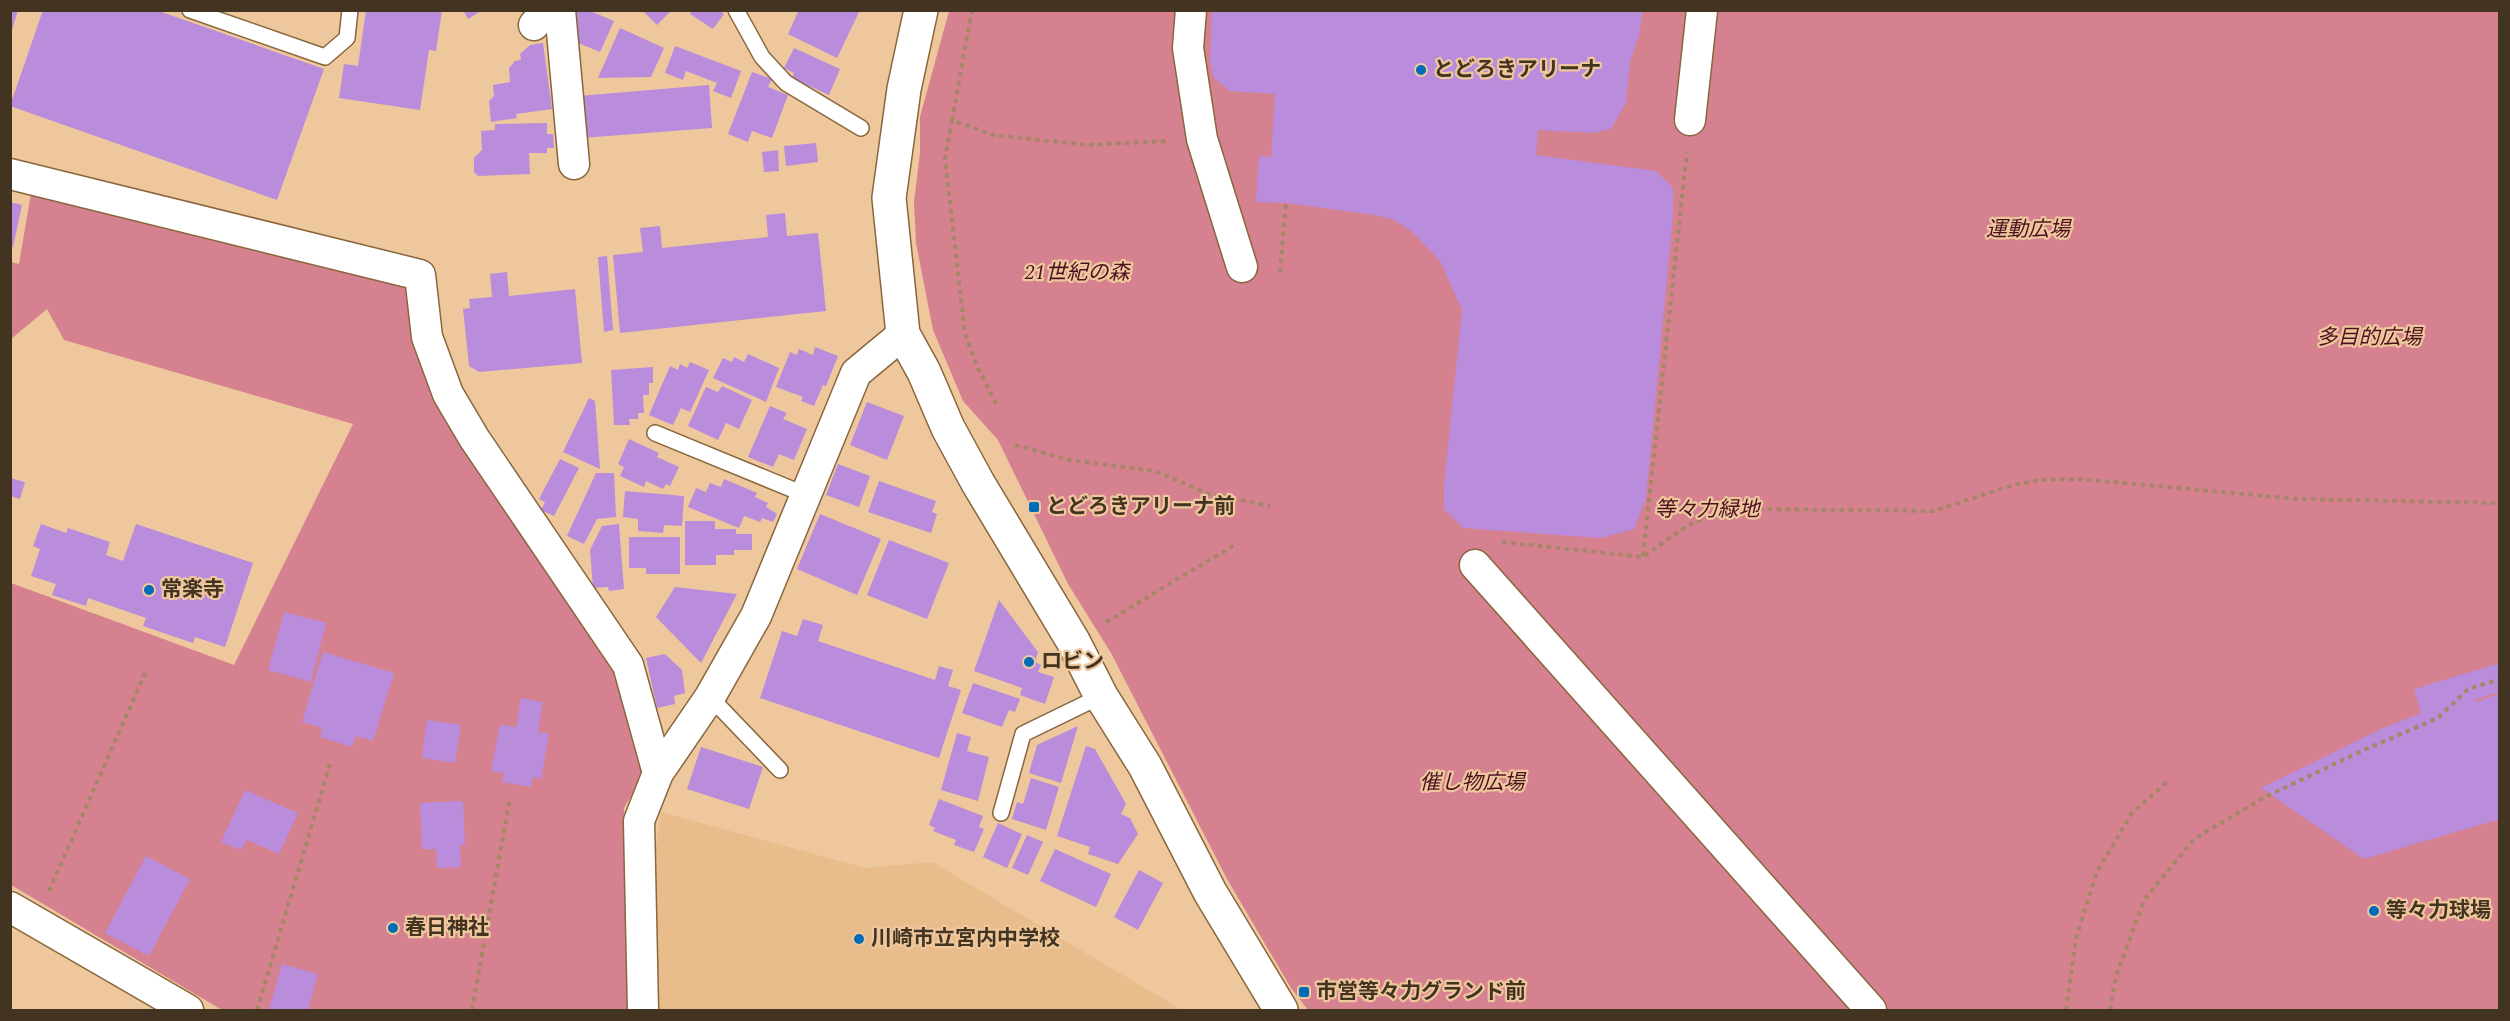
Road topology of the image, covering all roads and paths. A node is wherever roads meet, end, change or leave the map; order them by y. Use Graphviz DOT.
graph roads {
  1 [pos="190,10"];
  2 [pos="350,10"];
  3 [pos="560,10"];
  4 [pos="736,10"];
  5 [pos="921,10"];
  6 [pos="972,10"];
  7 [pos="1191,10"];
  8 [pos="1701,10"];
  9 [pos="952,120"];
  10 [pos="1690,120"];
  11 [pos="861,128"];
  12 [pos="1202,139"];
  13 [pos="574,164"];
  14 [pos="10,174"];
  15 [pos="1286,203"];
  16 [pos="1242,267"];
  17 [pos="1280,272"];
  18 [pos="903,334"];
  19 [pos="997,406"];
  20 [pos="656,433"];
  21 [pos="1015,445"];
  22 [pos="806,495"];
  23 [pos="2499,503"];
  24 [pos="1270,506"];
  25 [pos="1498,541"];
  26 [pos="1238,543"];
  27 [pos="1643,557"];
  28 [pos="1475,565"];
  29 [pos="1106,622"];
  30 [pos="147,669"];
  31 [pos="2499,679"];
  32 [pos="1101,696"];
  33 [pos="710,697"];
  34 [pos="330,764"];
  35 [pos="780,770"];
  36 [pos="658,773"];
  37 [pos="2168,781"];
  38 [pos="510,797"];
  39 [pos="1001,813"];
  40 [pos="23,915"];
  41 [pos="188,1011"];
  42 [pos="257,1011"];
  43 [pos="472,1011"];
  44 [pos="643,1011"];
  45 [pos="1281,1011"];
  46 [pos="1871,1011"];
  47 [pos="2066,1011"];
  48 [pos="2110,1011"];
  1 -- 2 [label="lane"];
  3 -- 13 [label="street"];
  4 -- 11 [label="lane"];
  5 -- 18 [label="street"];
  6 -- 9 [label="path"];
  7 -- 12 [label="street"];
  8 -- 10 [label="street"];
  9 -- 12 [label="path"];
  9 -- 19 [label="path"];
  10 -- 27 [label="path"];
  12 -- 16 [label="street"];
  14 -- 36 [label="street"];
  15 -- 17 [label="path"];
  18 -- 22 [label="street"];
  18 -- 32 [label="street"];
  20 -- 22 [label="lane"];
  21 -- 24 [label="path"];
  22 -- 33 [label="street"];
  23 -- 27 [label="path"];
  25 -- 27 [label="path"];
  26 -- 29 [label="path"];
  28 -- 46 [label="street"];
  30 -- 40 [label="path"];
  31 -- 48 [label="path"];
  32 -- 39 [label="lane"];
  32 -- 45 [label="street"];
  33 -- 35 [label="lane"];
  33 -- 36 [label="street"];
  34 -- 42 [label="path"];
  36 -- 44 [label="street"];
  37 -- 47 [label="path"];
  38 -- 43 [label="path"];
  40 -- 41 [label="street"];
}
